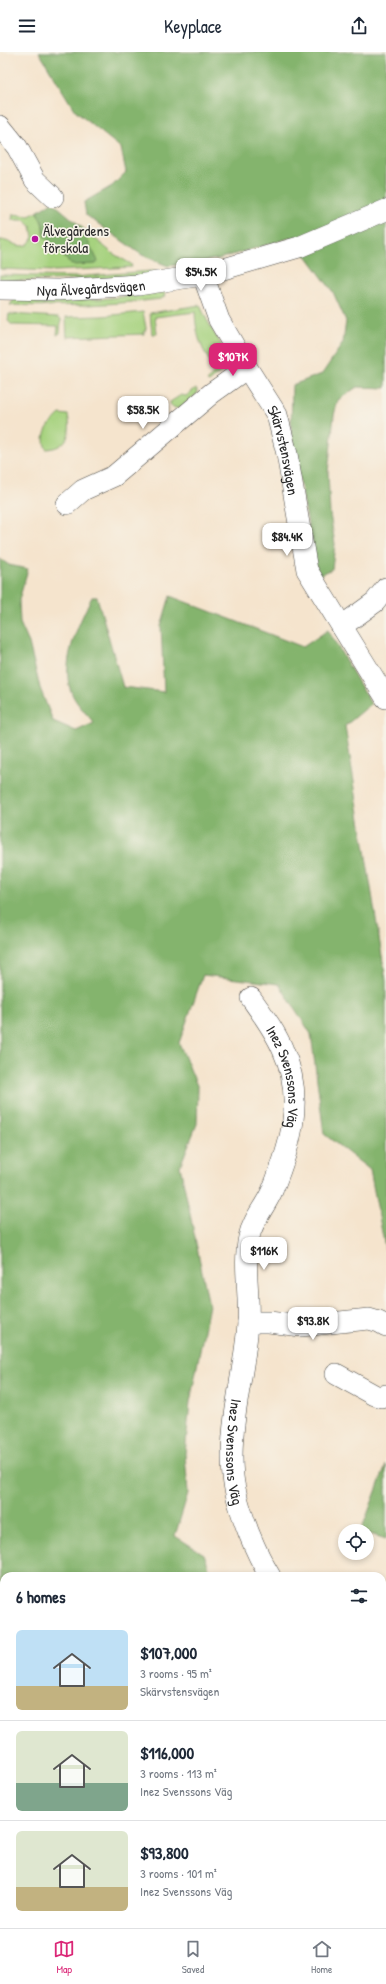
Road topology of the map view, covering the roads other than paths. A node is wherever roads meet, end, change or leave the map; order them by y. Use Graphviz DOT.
graph roads {
  1 [pos="0,126"];
  2 [pos="53,197"];
  3 [pos="386,210"];
  4 [pos="203,275"];
  5 [pos="0,289"];
  6 [pos="247,368"];
  7 [pos="67,504"];
  8 [pos="386,588"];
  9 [pos="342,626"];
  10 [pos="386,698"];
  11 [pos="251,998"];
  12 [pos="248,1322"];
  13 [pos="386,1326"];
  14 [pos="336,1374"];
  15 [pos="386,1394"];
  16 [pos="268,1572"];
  1 -- 2 [label="street"];
  3 -- 4 [label="street, Nya Älvegårdsvägen"];
  4 -- 5 [label="street, Nya Älvegårdsvägen"];
  4 -- 6 [label="street, Skärvstensvägen"];
  6 -- 7 [label="street"];
  6 -- 9 [label="street, Skärvstensvägen"];
  8 -- 9 [label="street"];
  9 -- 10 [label="street, Skärvstensvägen"];
  11 -- 12 [label="street, Inez Svenssons Väg"];
  12 -- 13 [label="street"];
  12 -- 16 [label="street, Inez Svenssons Väg"];
  14 -- 15 [label="street"];
}
